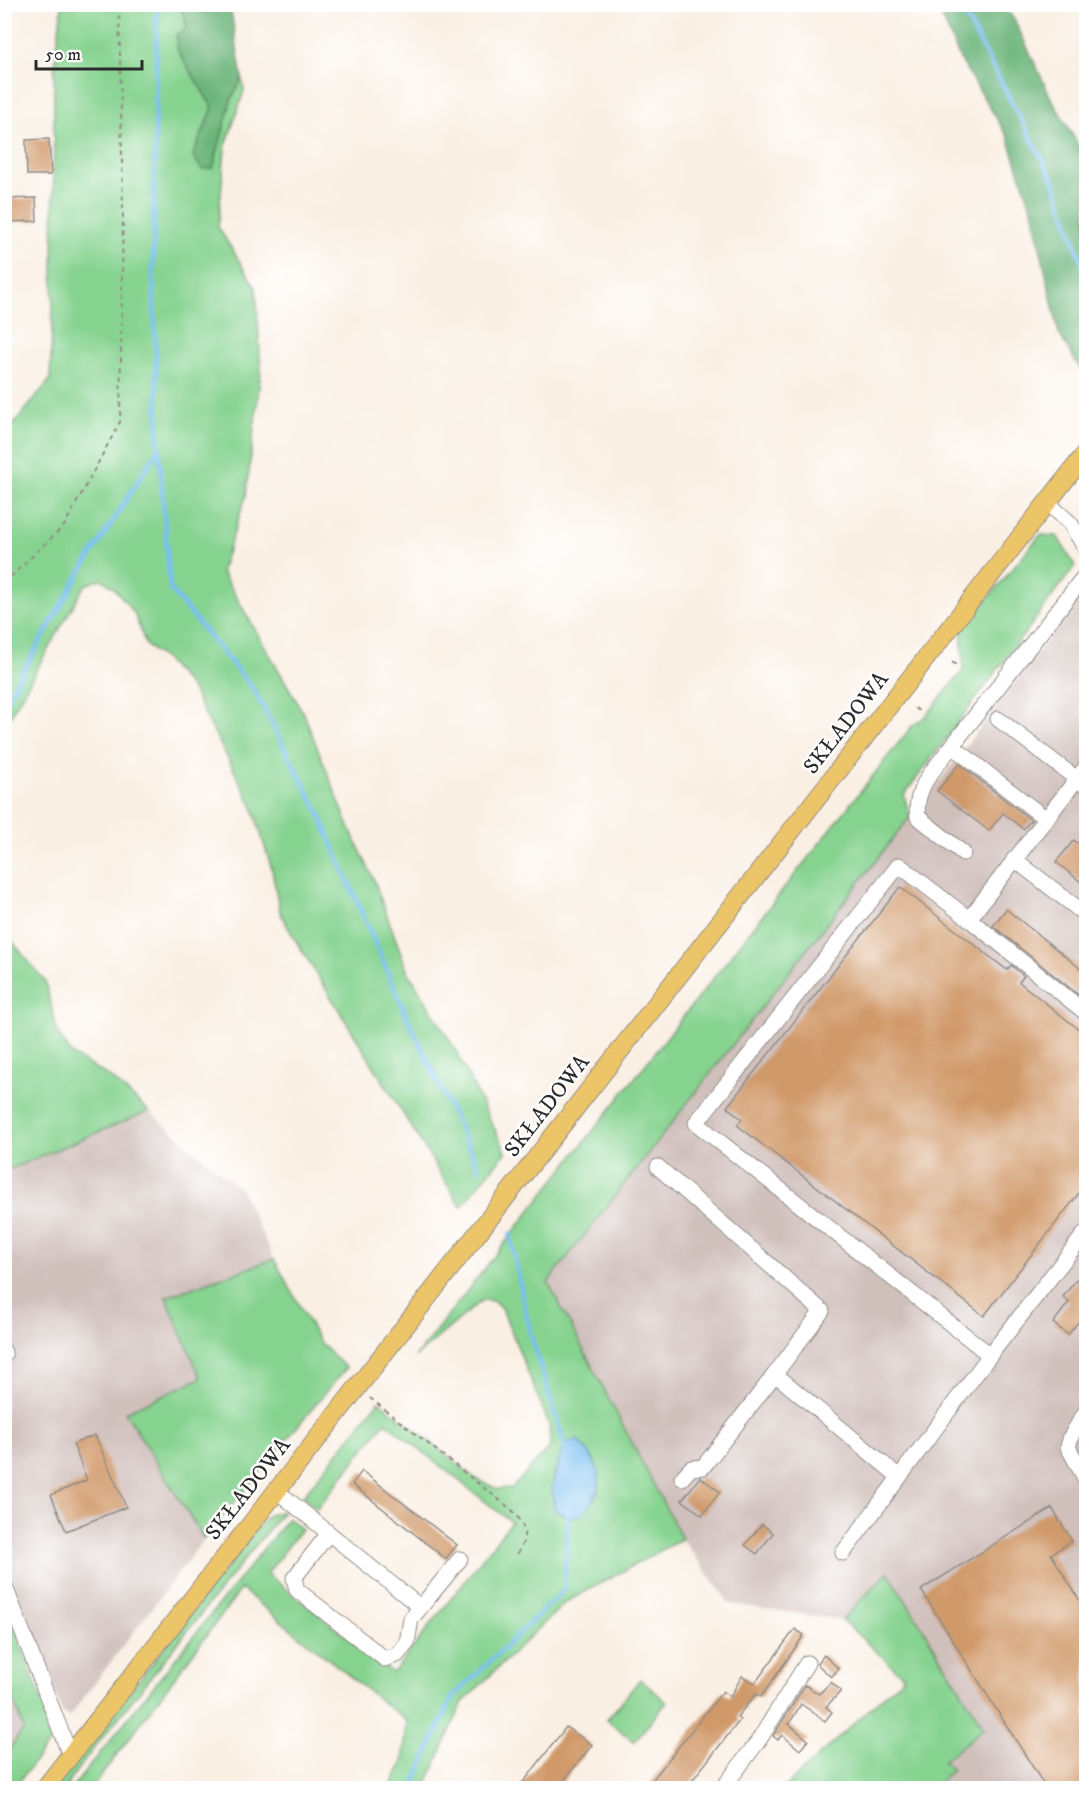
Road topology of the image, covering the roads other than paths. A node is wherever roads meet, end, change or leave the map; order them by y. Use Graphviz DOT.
graph roads {
  1 [pos="1086,453"];
  2 [pos="1048,503"];
  3 [pos="1086,549"];
  4 [pos="1086,574"];
  5 [pos="998,718"];
  6 [pos="952,746"];
  7 [pos="1083,777"];
  8 [pos="1046,819"];
  9 [pos="963,853"];
  10 [pos="1014,859"];
  11 [pos="1086,915"];
  12 [pos="969,919"];
  13 [pos="1086,1013"];
  14 [pos="658,1167"];
  15 [pos="1086,1232"];
  16 [pos="990,1355"];
  17 [pos="775,1374"];
  18 [pos="1086,1411"];
  19 [pos="898,1476"];
  20 [pos="681,1478"];
  21 [pos="1086,1480"];
  22 [pos="277,1491"];
  23 [pos="329,1533"];
  24 [pos="843,1553"];
  25 [pos="460,1559"];
  26 [pos="4,1584"];
  27 [pos="420,1606"];
  28 [pos="807,1663"];
  29 [pos="70,1755"];
  30 [pos="45,1788"];
  31 [pos="723,1788"];
  1 -- 2 [label="main road, SKŁADOWA"];
  2 -- 3 [label="street"];
  2 -- 22 [label="main road, SKŁADOWA"];
  4 -- 6 [label="street"];
  5 -- 7 [label="street"];
  6 -- 8 [label="street"];
  6 -- 9 [label="street"];
  7 -- 8 [label="street"];
  8 -- 10 [label="street"];
  10 -- 11 [label="street"];
  10 -- 12 [label="street"];
  12 -- 13 [label="street"];
  12 -- 16 [label="street"];
  14 -- 17 [label="street"];
  15 -- 16 [label="street"];
  16 -- 19 [label="street"];
  17 -- 19 [label="street"];
  17 -- 20 [label="street"];
  18 -- 21 [label="street"];
  19 -- 24 [label="street"];
  22 -- 23 [label="street"];
  22 -- 29 [label="main road, SKŁADOWA"];
  23 -- 27 [label="street"];
  23 -- 27 [label="street"];
  25 -- 27 [label="street"];
  26 -- 29 [label="street"];
  28 -- 31 [label="street"];
  29 -- 30 [label="main road, SKŁADOWA"];
}
